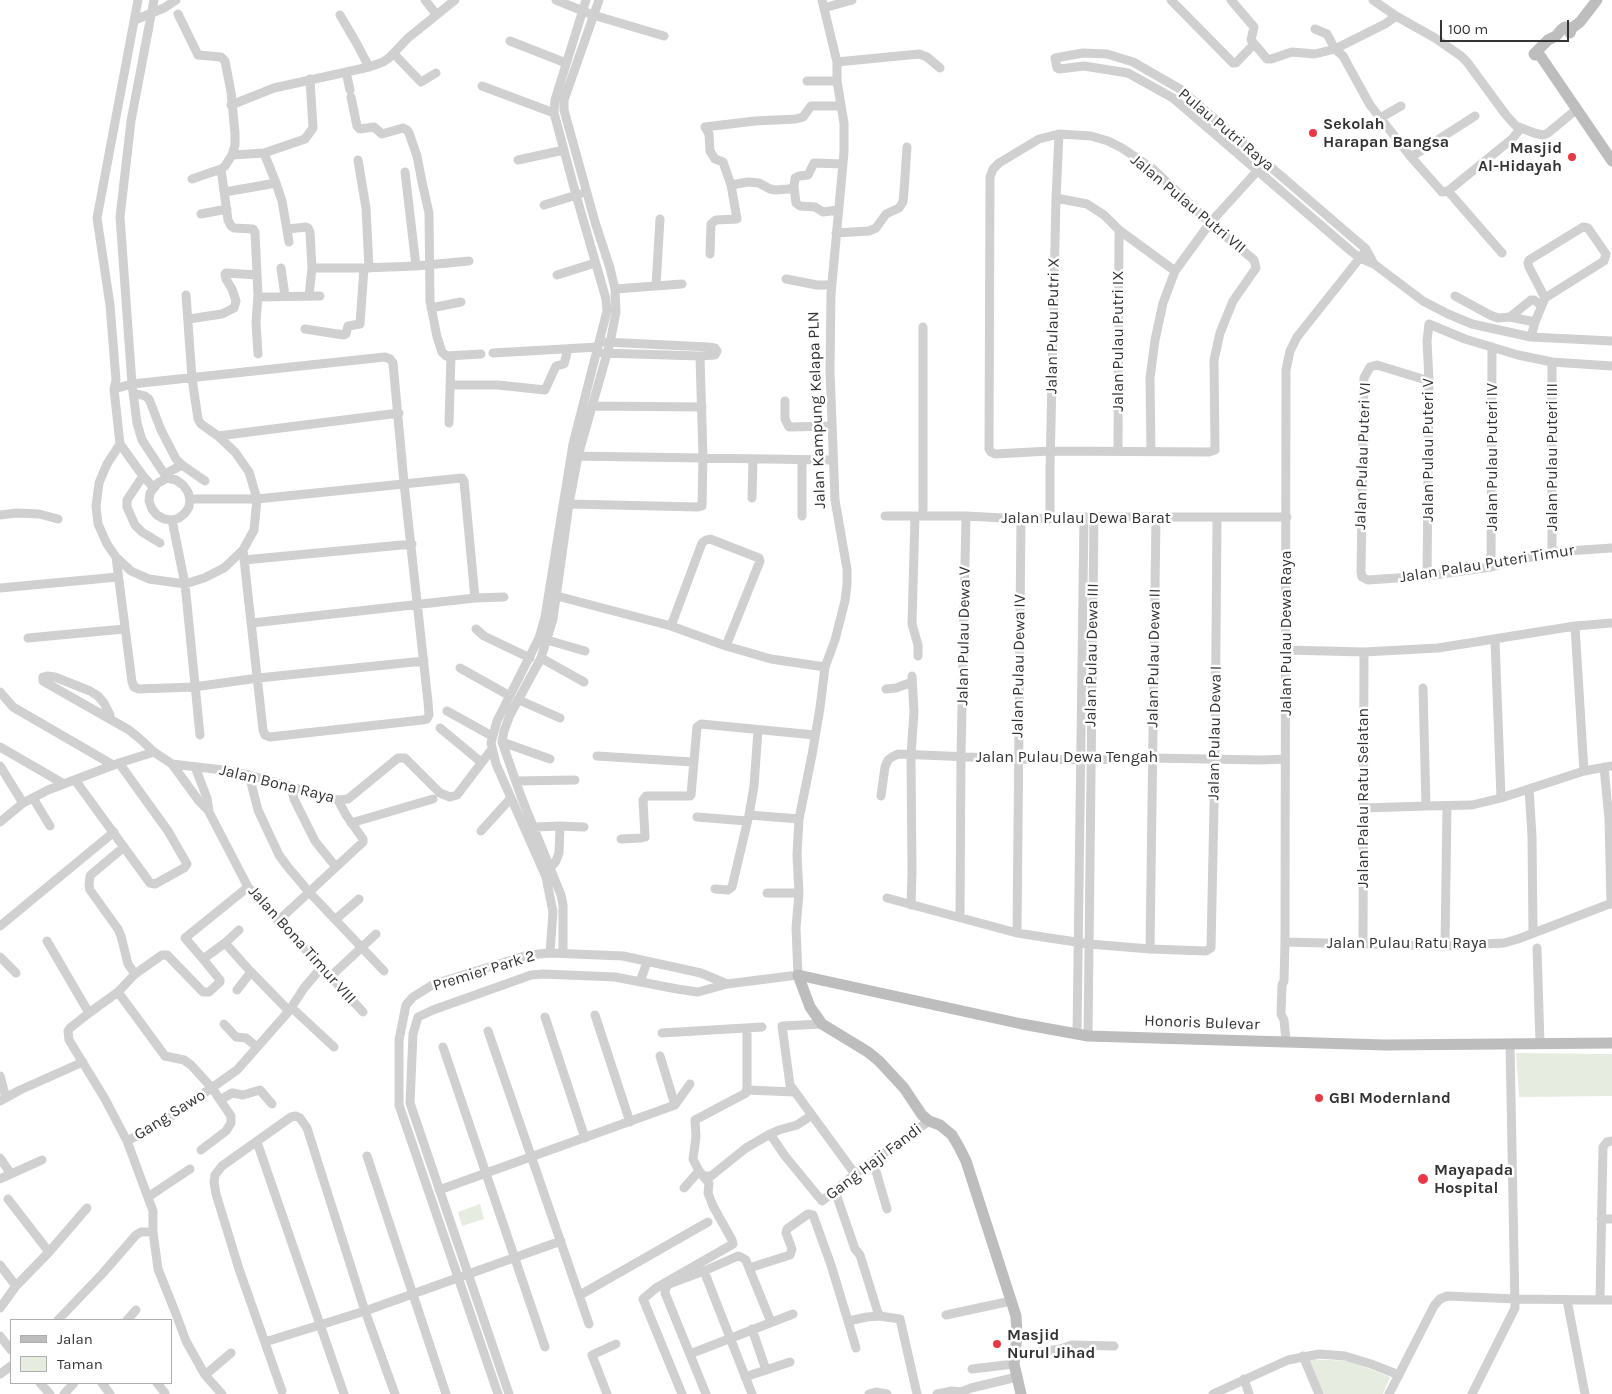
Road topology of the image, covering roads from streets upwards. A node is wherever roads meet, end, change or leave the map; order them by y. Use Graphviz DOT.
graph roads {
  1 [pos="138,0"];
  2 [pos="154,0"];
  3 [pos="176,0"];
  4 [pos="425,0"];
  5 [pos="455,0"];
  6 [pos="556,0"];
  7 [pos="586,0"];
  8 [pos="599,0"];
  9 [pos="852,0"];
  10 [pos="1171,0"];
  11 [pos="1231,0"];
  12 [pos="1373,0"];
  13 [pos="823,4"];
  14 [pos="1592,4"];
  15 [pos="582,11"];
  16 [pos="152,12"];
  17 [pos="178,14"];
  18 [pos="436,14"];
  19 [pos="340,15"];
  20 [pos="593,16"];
  21 [pos="1396,16"];
  22 [pos="135,20"];
  23 [pos="1315,29"];
  24 [pos="664,36"];
  25 [pos="510,41"];
  26 [pos="1254,44"];
  27 [pos="1335,49"];
  28 [pos="394,54"];
  29 [pos="837,62"];
  30 [pos="1133,62"];
  31 [pos="566,63"];
  32 [pos="369,67"];
  33 [pos="940,68"];
  34 [pos="346,72"];
  35 [pos="436,73"];
  36 [pos="1128,73"];
  37 [pos="310,79"];
  38 [pos="807,81"];
  39 [pos="837,81"];
  40 [pos="482,86"];
  41 [pos="231,105"];
  42 [pos="841,106"];
  43 [pos="1401,106"];
  44 [pos="1577,109"];
  45 [pos="554,113"];
  46 [pos="1475,116"];
  47 [pos="1380,118"];
  48 [pos="1521,128"];
  49 [pos="1059,134"];
  50 [pos="907,147"];
  51 [pos="564,150"];
  52 [pos="264,153"];
  53 [pos="232,156"];
  54 [pos="1410,157"];
  55 [pos="358,160"];
  56 [pos="518,160"];
  57 [pos="1612,161"];
  58 [pos="1265,163"];
  59 [pos="843,164"];
  60 [pos="221,169"];
  61 [pos="1258,171"];
  62 [pos="405,172"];
  63 [pos="192,179"];
  64 [pos="276,183"];
  65 [pos="731,185"];
  66 [pos="794,187"];
  67 [pos="1448,191"];
  68 [pos="225,192"];
  69 [pos="587,193"];
  70 [pos="576,196"];
  71 [pos="1056,198"];
  72 [pos="544,205"];
  73 [pos="227,209"];
  74 [pos="838,210"];
  75 [pos="201,214"];
  76 [pos="660,218"];
  77 [pos="1210,223"];
  78 [pos="288,228"];
  79 [pos="1119,230"];
  80 [pos="836,233"];
  81 [pos="289,242"];
  82 [pos="1366,250"];
  83 [pos="1502,253"];
  84 [pos="710,254"];
  85 [pos="1360,258"];
  86 [pos="469,260"];
  87 [pos="596,263"];
  88 [pos="1374,264"];
  89 [pos="430,265"];
  90 [pos="416,266"];
  91 [pos="281,268"];
  92 [pos="312,268"];
  93 [pos="366,268"];
  94 [pos="1175,272"];
  95 [pos="257,275"];
  96 [pos="557,275"];
  97 [pos="786,279"];
  98 [pos="682,284"];
  99 [pos="832,285"];
  100 [pos="656,286"];
  101 [pos="615,289"];
  102 [pos="186,295"];
  103 [pos="285,296"];
  104 [pos="309,296"];
  105 [pos="320,296"];
  106 [pos="1456,296"];
  107 [pos="258,297"];
  108 [pos="1543,301"];
  109 [pos="461,302"];
  110 [pos="431,308"];
  111 [pos="1510,317"];
  112 [pos="189,319"];
  113 [pos="1535,322"];
  114 [pos="923,327"];
  115 [pos="305,329"];
  116 [pos="1531,337"];
  117 [pos="1612,341"];
  118 [pos="610,343"];
  119 [pos="598,347"];
  120 [pos="1492,347"];
  121 [pos="568,348"];
  122 [pos="493,353"];
  123 [pos="258,354"];
  124 [pos="482,354"];
  125 [pos="607,354"];
  126 [pos="451,356"];
  127 [pos="700,356"];
  128 [pos="1552,362"];
  129 [pos="1612,366"];
  130 [pos="192,378"];
  131 [pos="1429,381"];
  132 [pos="451,385"];
  133 [pos="114,388"];
  134 [pos="132,388"];
  135 [pos="785,401"];
  136 [pos="592,406"];
  137 [pos="702,407"];
  138 [pos="398,413"];
  139 [pos="449,423"];
  140 [pos="832,426"];
  141 [pos="218,436"];
  142 [pos="120,444"];
  143 [pos="1050,451"];
  144 [pos="1118,451"];
  145 [pos="1151,451"];
  146 [pos="574,456"];
  147 [pos="703,457"];
  148 [pos="753,459"];
  149 [pos="802,460"];
  150 [pos="832,460"];
  151 [pos="182,465"];
  152 [pos="143,476"];
  153 [pos="166,476"];
  154 [pos="205,481"];
  155 [pos="404,483"];
  156 [pos="154,488"];
  157 [pos="257,498"];
  158 [pos="752,498"];
  159 [pos="190,500"];
  160 [pos="569,504"];
  161 [pos="0,515"];
  162 [pos="802,516"];
  163 [pos="885,516"];
  164 [pos="919,516"];
  165 [pos="966,516"];
  166 [pos="1084,517"];
  167 [pos="1094,517"];
  168 [pos="1287,517"];
  169 [pos="1050,518"];
  170 [pos="1156,518"];
  171 [pos="1216,518"];
  172 [pos="58,519"];
  173 [pos="1021,519"];
  174 [pos="172,520"];
  175 [pos="160,543"];
  176 [pos="412,544"];
  177 [pos="1612,548"];
  178 [pos="1552,552"];
  179 [pos="243,555"];
  180 [pos="116,557"];
  181 [pos="1491,567"];
  182 [pos="1427,576"];
  183 [pos="118,577"];
  184 [pos="1362,577"];
  185 [pos="185,584"];
  186 [pos="0,588"];
  187 [pos="552,595"];
  188 [pos="504,596"];
  189 [pos="475,598"];
  190 [pos="418,605"];
  191 [pos="252,623"];
  192 [pos="1612,623"];
  193 [pos="671,626"];
  194 [pos="1575,626"];
  195 [pos="476,629"];
  196 [pos="124,630"];
  197 [pos="28,638"];
  198 [pos="547,640"];
  199 [pos="1495,640"];
  200 [pos="726,646"];
  201 [pos="1286,650"];
  202 [pos="585,651"];
  203 [pos="1364,652"];
  204 [pos="918,656"];
  205 [pos="530,658"];
  206 [pos="541,658"];
  207 [pos="424,661"];
  208 [pos="825,667"];
  209 [pos="460,668"];
  210 [pos="258,678"];
  211 [pos="523,680"];
  212 [pos="584,682"];
  213 [pos="194,687"];
  214 [pos="1423,688"];
  215 [pos="886,689"];
  216 [pos="0,692"];
  217 [pos="514,698"];
  218 [pos="448,711"];
  219 [pos="560,718"];
  220 [pos="110,719"];
  221 [pos="440,728"];
  222 [pos="758,730"];
  223 [pos="200,735"];
  224 [pos="815,735"];
  225 [pos="492,736"];
  226 [pos="502,742"];
  227 [pos="0,748"];
  228 [pos="492,750"];
  229 [pos="154,752"];
  230 [pos="911,755"];
  231 [pos="598,756"];
  232 [pos="961,756"];
  233 [pos="1153,758"];
  234 [pos="1018,759"];
  235 [pos="1215,759"];
  236 [pos="1286,759"];
  237 [pos="550,760"];
  238 [pos="1080,760"];
  239 [pos="1090,760"];
  240 [pos="481,762"];
  241 [pos="694,762"];
  242 [pos="116,764"];
  243 [pos="172,764"];
  244 [pos="0,766"];
  245 [pos="1608,766"];
  246 [pos="195,767"];
  247 [pos="1584,772"];
  248 [pos="248,775"];
  249 [pos="75,780"];
  250 [pos="575,780"];
  251 [pos="516,781"];
  252 [pos="64,784"];
  253 [pos="291,787"];
  254 [pos="1528,789"];
  255 [pos="881,796"];
  256 [pos="33,798"];
  257 [pos="1501,798"];
  258 [pos="433,799"];
  259 [pos="522,799"];
  260 [pos="338,800"];
  261 [pos="512,801"];
  262 [pos="23,803"];
  263 [pos="1426,806"];
  264 [pos="1447,806"];
  265 [pos="1363,808"];
  266 [pos="209,812"];
  267 [pos="696,817"];
  268 [pos="748,818"];
  269 [pos="799,820"];
  270 [pos="0,822"];
  271 [pos="351,823"];
  272 [pos="50,826"];
  273 [pos="560,826"];
  274 [pos="534,827"];
  275 [pos="584,827"];
  276 [pos="481,831"];
  277 [pos="114,832"];
  278 [pos="621,839"];
  279 [pos="124,847"];
  280 [pos="336,867"];
  281 [pos="551,867"];
  282 [pos="248,887"];
  283 [pos="715,889"];
  284 [pos="309,892"];
  285 [pos="767,893"];
  286 [pos="799,893"];
  287 [pos="886,898"];
  288 [pos="358,899"];
  289 [pos="1612,904"];
  290 [pos="911,905"];
  291 [pos="960,917"];
  292 [pos="336,919"];
  293 [pos="278,921"];
  294 [pos="0,926"];
  295 [pos="239,930"];
  296 [pos="1533,932"];
  297 [pos="1017,933"];
  298 [pos="376,934"];
  299 [pos="47,941"];
  300 [pos="1077,942"];
  301 [pos="1285,942"];
  302 [pos="225,943"];
  303 [pos="1089,944"];
  304 [pos="1363,944"];
  305 [pos="1445,946"];
  306 [pos="362,947"];
  307 [pos="1537,948"];
  308 [pos="1150,949"];
  309 [pos="550,953"];
  310 [pos="563,953"];
  311 [pos="0,957"];
  312 [pos="203,959"];
  313 [pos="647,962"];
  314 [pos="321,968"];
  315 [pos="384,971"];
  316 [pos="251,972"];
  317 [pos="16,973"];
  318 [pos="135,974"];
  319 [pos="798,976"];
  320 [pos="330,977"];
  321 [pos="640,982"];
  322 [pos="727,984"];
  323 [pos="237,990"];
  324 [pos="118,992"];
  325 [pos="406,1005"];
  326 [pos="290,1009"];
  327 [pos="363,1012"];
  328 [pos="89,1013"];
  329 [pos="595,1015"];
  330 [pos="418,1017"];
  331 [pos="545,1017"];
  332 [pos="224,1024"];
  333 [pos="822,1024"];
  334 [pos="747,1028"];
  335 [pos="762,1028"];
  336 [pos="488,1031"];
  337 [pos="662,1033"];
  338 [pos="1083,1035"];
  339 [pos="1286,1042"];
  340 [pos="1612,1043"];
  341 [pos="1510,1044"];
  342 [pos="1540,1044"];
  343 [pos="334,1047"];
  344 [pos="443,1047"];
  345 [pos="257,1048"];
  346 [pos="660,1056"];
  347 [pos="83,1062"];
  348 [pos="0,1076"];
  349 [pos="690,1084"];
  350 [pos="212,1088"];
  351 [pos="747,1090"];
  352 [pos="794,1092"];
  353 [pos="3,1099"];
  354 [pos="220,1100"];
  355 [pos="272,1104"];
  356 [pos="675,1105"];
  357 [pos="812,1115"];
  358 [pos="929,1121"];
  359 [pos="630,1122"];
  360 [pos="770,1134"];
  361 [pos="586,1138"];
  362 [pos="127,1141"];
  363 [pos="1612,1141"];
  364 [pos="257,1142"];
  365 [pos="201,1150"];
  366 [pos="367,1156"];
  367 [pos="532,1157"];
  368 [pos="0,1158"];
  369 [pos="42,1160"];
  370 [pos="873,1161"];
  371 [pos="190,1169"];
  372 [pos="11,1174"];
  373 [pos="486,1174"];
  374 [pos="701,1174"];
  375 [pos="855,1174"];
  376 [pos="0,1179"];
  377 [pos="684,1188"];
  378 [pos="440,1190"];
  379 [pos="835,1191"];
  380 [pos="148,1197"];
  381 [pos="8,1199"];
  382 [pos="87,1208"];
  383 [pos="887,1209"];
  384 [pos="1601,1219"];
  385 [pos="1612,1219"];
  386 [pos="708,1222"];
  387 [pos="153,1232"];
  388 [pos="561,1241"];
  389 [pos="49,1252"];
  390 [pos="514,1257"];
  391 [pos="0,1265"];
  392 [pos="750,1268"];
  393 [pos="704,1271"];
  394 [pos="463,1275"];
  395 [pos="16,1286"];
  396 [pos="413,1294"];
  397 [pos="580,1295"];
  398 [pos="1516,1299"];
  399 [pos="1567,1300"];
  400 [pos="1600,1300"];
  401 [pos="1612,1300"];
  402 [pos="1011,1301"];
  403 [pos="0,1308"];
  404 [pos="136,1310"];
  405 [pos="365,1310"];
  406 [pos="793,1314"];
  407 [pos="946,1315"];
  408 [pos="879,1316"];
  409 [pos="59,1319"];
  410 [pos="128,1319"];
  411 [pos="848,1321"];
  412 [pos="771,1322"];
  413 [pos="590,1324"];
  414 [pos="320,1326"];
  415 [pos="752,1329"];
  416 [pos="0,1336"];
  417 [pos="730,1338"];
  418 [pos="265,1342"];
  419 [pos="616,1344"];
  420 [pos="1114,1346"];
  421 [pos="545,1347"];
  422 [pos="856,1348"];
  423 [pos="10,1349"];
  424 [pos="231,1353"];
  425 [pos="690,1354"];
  426 [pos="1303,1356"];
  427 [pos="1014,1360"];
  428 [pos="790,1362"];
  429 [pos="972,1369"];
  430 [pos="766,1370"];
  431 [pos="204,1375"];
  432 [pos="1399,1375"];
  433 [pos="745,1377"];
  434 [pos="1017,1377"];
  435 [pos="1244,1379"];
  436 [pos="41,1384"];
  437 [pos="73,1384"];
  438 [pos="282,1391"];
  439 [pos="947,1393"];
  440 [pos="960,1393"];
  441 [pos="50,1394"];
  442 [pos="64,1394"];
  443 [pos="222,1394"];
  444 [pos="344,1394"];
  445 [pos="395,1394"];
  446 [pos="446,1394"];
  447 [pos="498,1394"];
  448 [pos="509,1394"];
  449 [pos="607,1394"];
  450 [pos="682,1394"];
  451 [pos="706,1394"];
  452 [pos="752,1394"];
  453 [pos="869,1394"];
  454 [pos="887,1394"];
  455 [pos="916,1394"];
  456 [pos="937,1394"];
  457 [pos="1021,1394"];
  458 [pos="1213,1394"];
  459 [pos="1250,1394"];
  460 [pos="1319,1394"];
  461 [pos="1389,1394"];
  462 [pos="1472,1394"];
  463 [pos="1585,1394"];
  1 -- 22 [label="street"];
  2 -- 16 [label="street"];
  3 -- 16 [label="street"];
  4 -- 18 [label="street"];
  5 -- 18 [label="street"];
  6 -- 15 [label="street"];
  7 -- 15 [label="street"];
  8 -- 20 [label="street"];
  9 -- 13 [label="street"];
  10 -- 26 [label="street"];
  11 -- 26 [label="street"];
  12 -- 21 [label="street"];
  13 -- 29 [label="street, Jalan Kampung Kelapa PLN"];
  14 -- 44 [label="street"];
  15 -- 20 [label="street"];
  15 -- 31 [label="street"];
  16 -- 22 [label="street"];
  16 -- 134 [label="street"];
  17 -- 41 [label="street"];
  18 -- 28 [label="street"];
  19 -- 32 [label="street"];
  20 -- 24 [label="street"];
  20 -- 69 [label="street"];
  21 -- 27 [label="street"];
  21 -- 48 [label="street"];
  22 -- 133 [label="street"];
  23 -- 27 [label="street"];
  25 -- 31 [label="street"];
  26 -- 27 [label="street"];
  27 -- 47 [label="street"];
  28 -- 32 [label="street"];
  28 -- 35 [label="street"];
  29 -- 33 [label="street"];
  29 -- 39 [label="street, Jalan Kampung Kelapa PLN"];
  30 -- 36 [label="street"];
  30 -- 36 [label="street, Pulau Putri Raya"];
  30 -- 58 [label="street, Pulau Putri Raya"];
  31 -- 45 [label="street"];
  32 -- 34 [label="street"];
  34 -- 37 [label="street"];
  34 -- 89 [label="street"];
  36 -- 61 [label="street, Pulau Putri Raya"];
  37 -- 41 [label="street"];
  37 -- 52 [label="street"];
  38 -- 39 [label="street"];
  39 -- 42 [label="street, Jalan Kampung Kelapa PLN"];
  40 -- 45 [label="street"];
  41 -- 53 [label="street"];
  42 -- 59 [label="street, Jalan Kampung Kelapa PLN"];
  42 -- 65 [label="street"];
  43 -- 47 [label="street"];
  44 -- 48 [label="street"];
  44 -- 57 [label="street"];
  45 -- 51 [label="street"];
  46 -- 54 [label="street"];
  47 -- 54 [label="street"];
  48 -- 67 [label="street"];
  49 -- 71 [label="street, Jalan Pulau Putri X"];
  49 -- 77 [label="street, Jalan Pulau Putri VII"];
  49 -- 143 [label="street, Jalan Pulau Putri VII"];
  50 -- 80 [label="street"];
  51 -- 56 [label="street"];
  51 -- 70 [label="street"];
  52 -- 53 [label="street"];
  52 -- 64 [label="street"];
  53 -- 60 [label="street"];
  54 -- 67 [label="street"];
  55 -- 93 [label="street"];
  58 -- 61 [label="street"];
  58 -- 82 [label="street, Pulau Putri Raya"];
  59 -- 66 [label="street"];
  59 -- 74 [label="street, Jalan Kampung Kelapa PLN"];
  60 -- 63 [label="street"];
  60 -- 68 [label="street"];
  61 -- 77 [label="street"];
  61 -- 85 [label="street, Pulau Putri Raya"];
  62 -- 90 [label="street"];
  64 -- 68 [label="street"];
  64 -- 78 [label="street"];
  65 -- 66 [label="street"];
  65 -- 84 [label="street"];
  66 -- 74 [label="street"];
  67 -- 83 [label="street"];
  68 -- 73 [label="street"];
  69 -- 70 [label="street"];
  69 -- 101 [label="street"];
  70 -- 72 [label="street"];
  70 -- 87 [label="street"];
  71 -- 79 [label="street"];
  71 -- 143 [label="street, Jalan Pulau Putri X"];
  73 -- 75 [label="street"];
  73 -- 95 [label="street"];
  74 -- 80 [label="street, Jalan Kampung Kelapa PLN"];
  76 -- 100 [label="street"];
  77 -- 94 [label="street"];
  77 -- 145 [label="street, Jalan Pulau Putri VII"];
  78 -- 81 [label="street"];
  78 -- 92 [label="street"];
  79 -- 94 [label="street"];
  79 -- 144 [label="street, Jalan Pulau Putri IX"];
  80 -- 99 [label="street, Jalan Kampung Kelapa PLN"];
  82 -- 85 [label="street, Jalan Pulau Dewa Raya"];
  82 -- 88 [label="street, Pulau Putri Raya"];
  85 -- 88 [label="street, Pulau Putri Raya"];
  85 -- 168 [label="street, Jalan Pulau Dewa Raya"];
  86 -- 89 [label="street"];
  87 -- 96 [label="street"];
  87 -- 119 [label="street"];
  88 -- 116 [label="street, Pulau Putri Raya"];
  89 -- 90 [label="street"];
  89 -- 110 [label="street"];
  90 -- 93 [label="street"];
  91 -- 103 [label="street"];
  92 -- 93 [label="street"];
  92 -- 104 [label="street"];
  93 -- 115 [label="street"];
  94 -- 145 [label="street"];
  95 -- 107 [label="street"];
  95 -- 112 [label="street"];
  97 -- 99 [label="street"];
  98 -- 100 [label="street"];
  99 -- 140 [label="street, Jalan Kampung Kelapa PLN"];
  100 -- 101 [label="street"];
  101 -- 118 [label="street"];
  102 -- 112 [label="street"];
  103 -- 104 [label="street"];
  103 -- 107 [label="street"];
  104 -- 105 [label="street"];
  106 -- 111 [label="street"];
  107 -- 123 [label="street"];
  108 -- 108 [label="street"];
  108 -- 111 [label="street"];
  108 -- 113 [label="street"];
  109 -- 110 [label="street"];
  110 -- 126 [label="street"];
  111 -- 113 [label="street"];
  112 -- 130 [label="street"];
  113 -- 116 [label="street"];
  114 -- 164 [label="street"];
  116 -- 117 [label="street, Pulau Putri Raya"];
  118 -- 119 [label="street"];
  118 -- 125 [label="street"];
  118 -- 127 [label="street"];
  119 -- 121 [label="street"];
  119 -- 125 [label="street"];
  119 -- 146 [label="street"];
  120 -- 128 [label="street"];
  120 -- 131 [label="street, Jalan Pulau Puteri V"];
  120 -- 181 [label="street, Jalan Pulau Puteri IV"];
  121 -- 122 [label="street"];
  121 -- 132 [label="street"];
  124 -- 126 [label="street"];
  125 -- 127 [label="street"];
  125 -- 136 [label="street"];
  126 -- 132 [label="street"];
  127 -- 137 [label="street"];
  128 -- 129 [label="street"];
  128 -- 178 [label="street, Jalan Pulau Puteri III"];
  130 -- 134 [label="street"];
  130 -- 138 [label="street"];
  130 -- 141 [label="street"];
  131 -- 182 [label="street, Jalan Pulau Puteri V"];
  131 -- 184 [label="street, Jalan Pulau Puteri VI"];
  132 -- 139 [label="street"];
  133 -- 134 [label="street"];
  133 -- 142 [label="street"];
  134 -- 151 [label="street"];
  134 -- 153 [label="street"];
  135 -- 140 [label="street"];
  136 -- 137 [label="street"];
  136 -- 146 [label="street"];
  137 -- 147 [label="street"];
  138 -- 141 [label="street"];
  138 -- 155 [label="street"];
  140 -- 150 [label="street, Jalan Kampung Kelapa PLN"];
  141 -- 157 [label="street"];
  142 -- 152 [label="street"];
  142 -- 180 [label="street"];
  143 -- 144 [label="street, Jalan Pulau Putri VII"];
  143 -- 169 [label="street, Jalan Pulau Putri X"];
  144 -- 145 [label="street, Jalan Pulau Putri VII"];
  146 -- 147 [label="street"];
  146 -- 160 [label="street"];
  146 -- 187 [label="street"];
  147 -- 148 [label="street"];
  147 -- 160 [label="street"];
  148 -- 149 [label="street"];
  148 -- 158 [label="street"];
  149 -- 150 [label="street"];
  149 -- 162 [label="street"];
  150 -- 208 [label="street, Jalan Kampung Kelapa PLN"];
  151 -- 153 [label="street"];
  151 -- 154 [label="street"];
  152 -- 156 [label="street"];
  152 -- 175 [label="street"];
  153 -- 156 [label="street"];
  153 -- 159 [label="street"];
  155 -- 157 [label="street"];
  155 -- 176 [label="street"];
  155 -- 189 [label="street"];
  156 -- 174 [label="street"];
  157 -- 159 [label="street"];
  157 -- 179 [label="street"];
  159 -- 174 [label="street"];
  160 -- 187 [label="street"];
  161 -- 172 [label="street"];
  163 -- 164 [label="street, Jalan Pulau Dewa Barat"];
  164 -- 165 [label="street, Jalan Pulau Dewa Barat"];
  164 -- 204 [label="street"];
  165 -- 173 [label="street, Jalan Pulau Dewa Barat"];
  165 -- 232 [label="street, Jalan Pulau Dewa V"];
  166 -- 167 [label="street, Jalan Pulau Dewa Barat"];
  166 -- 169 [label="street, Jalan Pulau Dewa Barat"];
  166 -- 238 [label="street, Jalan Pulau Dewa III"];
  167 -- 170 [label="street, Jalan Pulau Dewa Barat"];
  167 -- 239 [label="street, Jalan Pulau Dewa III"];
  168 -- 171 [label="street, Jalan Pulau Dewa Barat"];
  168 -- 201 [label="street, Jalan Pulau Dewa Raya"];
  169 -- 173 [label="street, Jalan Pulau Dewa Barat"];
  170 -- 171 [label="street, Jalan Pulau Dewa Barat"];
  170 -- 233 [label="street, Jalan Pulau Dewa II"];
  171 -- 235 [label="street, Jalan Pulau Dewa I"];
  173 -- 234 [label="street, Jalan Pulau Dewa IV"];
  174 -- 185 [label="street"];
  176 -- 179 [label="street"];
  176 -- 190 [label="street"];
  177 -- 178 [label="street, Jalan Palau Puteri Timur"];
  178 -- 181 [label="street, Jalan Palau Puteri Timur"];
  179 -- 185 [label="street"];
  179 -- 191 [label="street"];
  180 -- 183 [label="street"];
  180 -- 185 [label="street"];
  181 -- 182 [label="street, Jalan Palau Puteri Timur"];
  182 -- 184 [label="street, Jalan Palau Puteri Timur"];
  183 -- 186 [label="street"];
  183 -- 196 [label="street"];
  185 -- 213 [label="street"];
  187 -- 193 [label="street"];
  187 -- 198 [label="street"];
  187 -- 205 [label="street"];
  188 -- 189 [label="street"];
  189 -- 190 [label="street"];
  190 -- 191 [label="street"];
  190 -- 207 [label="street"];
  191 -- 210 [label="street"];
  192 -- 194 [label="street"];
  193 -- 200 [label="street"];
  193 -- 200 [label="street"];
  194 -- 199 [label="street"];
  194 -- 247 [label="street"];
  195 -- 205 [label="street"];
  196 -- 197 [label="street"];
  196 -- 213 [label="street"];
  198 -- 202 [label="street"];
  198 -- 206 [label="street"];
  199 -- 203 [label="street"];
  199 -- 257 [label="street"];
  200 -- 208 [label="street"];
  201 -- 203 [label="street"];
  201 -- 236 [label="street, Jalan Pulau Dewa Raya"];
  203 -- 265 [label="street, Jalan Palau Ratu Selatan"];
  205 -- 211 [label="street"];
  206 -- 211 [label="street"];
  206 -- 212 [label="street"];
  207 -- 210 [label="street"];
  207 -- 210 [label="street"];
  208 -- 224 [label="street, Jalan Kampung Kelapa PLN"];
  209 -- 217 [label="street"];
  210 -- 213 [label="street"];
  211 -- 217 [label="street"];
  213 -- 223 [label="street"];
  214 -- 263 [label="street"];
  215 -- 230 [label="street"];
  216 -- 242 [label="street"];
  217 -- 219 [label="street"];
  217 -- 225 [label="street"];
  217 -- 226 [label="street"];
  218 -- 225 [label="street"];
  220 -- 220 [label="street, Jalan Bona Raya"];
  220 -- 229 [label="street, Jalan Bona Raya"];
  221 -- 240 [label="street"];
  222 -- 224 [label="street"];
  222 -- 241 [label="street"];
  222 -- 268 [label="street"];
  224 -- 269 [label="street, Jalan Kampung Kelapa PLN"];
  225 -- 228 [label="street"];
  226 -- 237 [label="street"];
  226 -- 251 [label="street"];
  227 -- 252 [label="street"];
  228 -- 240 [label="street, Jalan Bona Raya"];
  228 -- 261 [label="street"];
  229 -- 242 [label="street"];
  229 -- 243 [label="street, Jalan Bona Raya"];
  230 -- 232 [label="street, Jalan Pulau Dewa Tengah"];
  230 -- 255 [label="street, Jalan Pulau Dewa Tengah"];
  230 -- 290 [label="street"];
  231 -- 241 [label="street"];
  232 -- 234 [label="street, Jalan Pulau Dewa Tengah"];
  232 -- 291 [label="street, Jalan Pulau Dewa V"];
  233 -- 235 [label="street, Jalan Pulau Dewa Tengah"];
  233 -- 239 [label="street, Jalan Pulau Dewa Tengah"];
  233 -- 308 [label="street, Jalan Pulau Dewa II"];
  234 -- 238 [label="street, Jalan Pulau Dewa Tengah"];
  234 -- 297 [label="street, Jalan Pulau Dewa IV"];
  235 -- 236 [label="street, Jalan Pulau Dewa Tengah"];
  235 -- 308 [label="street, Jalan Pulau Dewa I"];
  236 -- 301 [label="street, Jalan Pulau Dewa Raya"];
  238 -- 239 [label="street, Jalan Pulau Dewa Tengah"];
  238 -- 300 [label="street, Jalan Pulau Dewa III"];
  239 -- 303 [label="street, Jalan Pulau Dewa III"];
  240 -- 260 [label="street, Jalan Bona Raya"];
  241 -- 278 [label="street"];
  242 -- 249 [label="street"];
  242 -- 279 [label="street"];
  243 -- 246 [label="street, Jalan Bona Raya"];
  243 -- 266 [label="street"];
  244 -- 262 [label="street"];
  245 -- 247 [label="street"];
  245 -- 289 [label="street"];
  246 -- 248 [label="street, Jalan Bona Raya"];
  246 -- 266 [label="street, Jalan Bona Timur VIII"];
  247 -- 254 [label="street"];
  248 -- 253 [label="street, Jalan Bona Raya"];
  248 -- 284 [label="street"];
  249 -- 252 [label="street"];
  249 -- 277 [label="street"];
  250 -- 251 [label="street"];
  251 -- 259 [label="street"];
  252 -- 256 [label="street"];
  253 -- 260 [label="street, Jalan Bona Raya"];
  253 -- 280 [label="street"];
  254 -- 257 [label="street"];
  254 -- 296 [label="street"];
  256 -- 262 [label="street"];
  256 -- 272 [label="street"];
  257 -- 264 [label="street"];
  258 -- 271 [label="street"];
  259 -- 261 [label="street"];
  259 -- 274 [label="street"];
  260 -- 271 [label="street"];
  261 -- 276 [label="street"];
  261 -- 309 [label="street"];
  262 -- 270 [label="street"];
  263 -- 264 [label="street"];
  263 -- 265 [label="street"];
  264 -- 305 [label="street"];
  265 -- 304 [label="street, Jalan Palau Ratu Selatan"];
  266 -- 282 [label="street, Jalan Bona Timur VIII"];
  267 -- 268 [label="street"];
  268 -- 269 [label="street"];
  268 -- 283 [label="street"];
  269 -- 286 [label="street, Jalan Kampung Kelapa PLN"];
  271 -- 280 [label="street"];
  273 -- 274 [label="street"];
  273 -- 275 [label="street"];
  273 -- 281 [label="street"];
  274 -- 281 [label="street"];
  277 -- 279 [label="street"];
  277 -- 294 [label="street"];
  279 -- 318 [label="street"];
  280 -- 284 [label="street"];
  281 -- 310 [label="street"];
  282 -- 293 [label="street, Jalan Bona Timur VIII"];
  282 -- 312 [label="street"];
  284 -- 292 [label="street"];
  284 -- 293 [label="street"];
  285 -- 286 [label="street"];
  286 -- 319 [label="street, Jalan Kampung Kelapa PLN"];
  287 -- 290 [label="street"];
  288 -- 292 [label="street"];
  289 -- 296 [label="street, Jalan Pulau Ratu Raya"];
  290 -- 291 [label="street"];
  291 -- 297 [label="street"];
  292 -- 306 [label="street"];
  293 -- 314 [label="street, Jalan Bona Timur VIII"];
  295 -- 302 [label="street"];
  296 -- 305 [label="street, Jalan Pulau Ratu Raya"];
  297 -- 300 [label="street"];
  298 -- 306 [label="street"];
  299 -- 328 [label="street"];
  300 -- 303 [label="street"];
  300 -- 338 [label="street, Jalan Pulau Dewa III"];
  301 -- 304 [label="street, Jalan Pulau Ratu Raya"];
  301 -- 339 [label="street, Jalan Pulau Dewa Raya"];
  302 -- 312 [label="street"];
  302 -- 316 [label="street"];
  303 -- 308 [label="street"];
  303 -- 338 [label="street, Jalan Pulau Dewa III"];
  304 -- 305 [label="street, Jalan Pulau Ratu Raya"];
  306 -- 315 [label="street"];
  306 -- 320 [label="street"];
  307 -- 342 [label="street"];
  309 -- 310 [label="street, Premier Park 2"];
  309 -- 325 [label="street, Premier Park 2"];
  310 -- 313 [label="street, Premier Park 2"];
  311 -- 317 [label="street"];
  312 -- 318 [label="street"];
  313 -- 321 [label="street"];
  313 -- 322 [label="street, Premier Park 2"];
  314 -- 320 [label="street, Jalan Bona Timur VIII"];
  314 -- 326 [label="street, Gang Sawo"];
  316 -- 323 [label="street"];
  316 -- 326 [label="street"];
  318 -- 324 [label="street"];
  319 -- 322 [label="street, Premier Park 2"];
  319 -- 333 [label="street, Jalan Kampung Kelapa PLN"];
  319 -- 338 [label="street, Honoris Bulevar"];
  320 -- 327 [label="street, Jalan Bona Timur VIII"];
  321 -- 322 [label="street, Premier Park 2"];
  321 -- 330 [label="street, Premier Park 2"];
  324 -- 328 [label="street"];
  324 -- 350 [label="street"];
  325 -- 330 [label="street"];
  325 -- 394 [label="street"];
  326 -- 343 [label="street"];
  326 -- 345 [label="street, Gang Sawo"];
  328 -- 347 [label="street"];
  329 -- 359 [label="street"];
  330 -- 378 [label="street"];
  331 -- 361 [label="street"];
  332 -- 345 [label="street"];
  333 -- 352 [label="street"];
  333 -- 358 [label="street, Jalan Kampung Kelapa PLN"];
  334 -- 335 [label="street"];
  334 -- 337 [label="street"];
  334 -- 351 [label="street"];
  336 -- 367 [label="street"];
  338 -- 339 [label="street, Honoris Bulevar"];
  339 -- 341 [label="street, Honoris Bulevar"];
  340 -- 342 [label="street, Honoris Bulevar"];
  341 -- 342 [label="street, Honoris Bulevar"];
  341 -- 398 [label="street"];
  344 -- 373 [label="street"];
  345 -- 350 [label="street, Gang Sawo"];
  346 -- 356 [label="street"];
  347 -- 353 [label="street"];
  347 -- 362 [label="street"];
  348 -- 353 [label="street"];
  349 -- 356 [label="street"];
  350 -- 354 [label="street"];
  350 -- 362 [label="street, Gang Sawo"];
  351 -- 352 [label="street"];
  351 -- 374 [label="street"];
  352 -- 357 [label="street"];
  354 -- 355 [label="street"];
  354 -- 365 [label="street"];
  356 -- 359 [label="street"];
  357 -- 360 [label="street"];
  357 -- 375 [label="street"];
  358 -- 370 [label="street, Gang Haji Fandi"];
  358 -- 402 [label="street, Jalan Kampung Kelapa PLN"];
  359 -- 361 [label="street"];
  360 -- 374 [label="street"];
  360 -- 379 [label="street, Gang Haji Fandi"];
  361 -- 367 [label="street"];
  362 -- 380 [label="street"];
  363 -- 384 [label="street"];
  364 -- 405 [label="street"];
  364 -- 414 [label="street"];
  364 -- 418 [label="street"];
  366 -- 396 [label="street"];
  367 -- 373 [label="street"];
  367 -- 388 [label="street"];
  368 -- 372 [label="street"];
  369 -- 372 [label="street"];
  370 -- 375 [label="street, Gang Haji Fandi"];
  370 -- 383 [label="street"];
  371 -- 380 [label="street"];
  372 -- 376 [label="street"];
  373 -- 378 [label="street"];
  373 -- 390 [label="street"];
  374 -- 377 [label="street"];
  374 -- 450 [label="street"];
  375 -- 379 [label="street, Gang Haji Fandi"];
  378 -- 394 [label="street"];
  379 -- 408 [label="street"];
  380 -- 387 [label="street"];
  381 -- 389 [label="street"];
  382 -- 389 [label="street"];
  384 -- 385 [label="street"];
  384 -- 400 [label="street"];
  386 -- 397 [label="street"];
  387 -- 409 [label="street"];
  387 -- 431 [label="street"];
  388 -- 390 [label="street"];
  388 -- 397 [label="street"];
  389 -- 395 [label="street"];
  390 -- 394 [label="street"];
  390 -- 421 [label="street"];
  391 -- 395 [label="street"];
  392 -- 393 [label="street"];
  392 -- 411 [label="street"];
  392 -- 412 [label="street"];
  393 -- 417 [label="street"];
  393 -- 425 [label="street"];
  394 -- 396 [label="street"];
  394 -- 447 [label="street"];
  394 -- 448 [label="street"];
  395 -- 403 [label="street"];
  396 -- 405 [label="street"];
  396 -- 446 [label="street"];
  397 -- 413 [label="street"];
  398 -- 399 [label="street"];
  398 -- 432 [label="street"];
  398 -- 462 [label="street"];
  399 -- 400 [label="street"];
  399 -- 463 [label="street"];
  400 -- 401 [label="street"];
  402 -- 407 [label="street"];
  402 -- 427 [label="street, Jalan Kampung Kelapa PLN"];
  404 -- 410 [label="street"];
  405 -- 414 [label="street"];
  405 -- 445 [label="street"];
  406 -- 412 [label="street"];
  408 -- 411 [label="street"];
  408 -- 455 [label="street"];
  411 -- 422 [label="street"];
  412 -- 415 [label="street"];
  414 -- 418 [label="street"];
  414 -- 444 [label="street"];
  415 -- 417 [label="street"];
  415 -- 430 [label="street"];
  416 -- 423 [label="street"];
  417 -- 425 [label="street"];
  417 -- 433 [label="street"];
  418 -- 438 [label="street"];
  419 -- 449 [label="street"];
  420 -- 427 [label="street"];
  424 -- 431 [label="street"];
  425 -- 451 [label="street"];
  426 -- 432 [label="street"];
  426 -- 435 [label="street"];
  426 -- 460 [label="street"];
  427 -- 429 [label="street"];
  427 -- 434 [label="street, Jalan Kampung Kelapa PLN"];
  428 -- 430 [label="street"];
  430 -- 433 [label="street"];
  431 -- 443 [label="street"];
  432 -- 461 [label="street"];
  433 -- 452 [label="street"];
  434 -- 440 [label="street"];
  434 -- 457 [label="street, Jalan Kampung Kelapa PLN"];
  435 -- 458 [label="street"];
  435 -- 459 [label="street"];
  436 -- 441 [label="street"];
  437 -- 442 [label="street"];
  439 -- 440 [label="street"];
  439 -- 456 [label="street"];
  453 -- 454 [label="street"];
}
